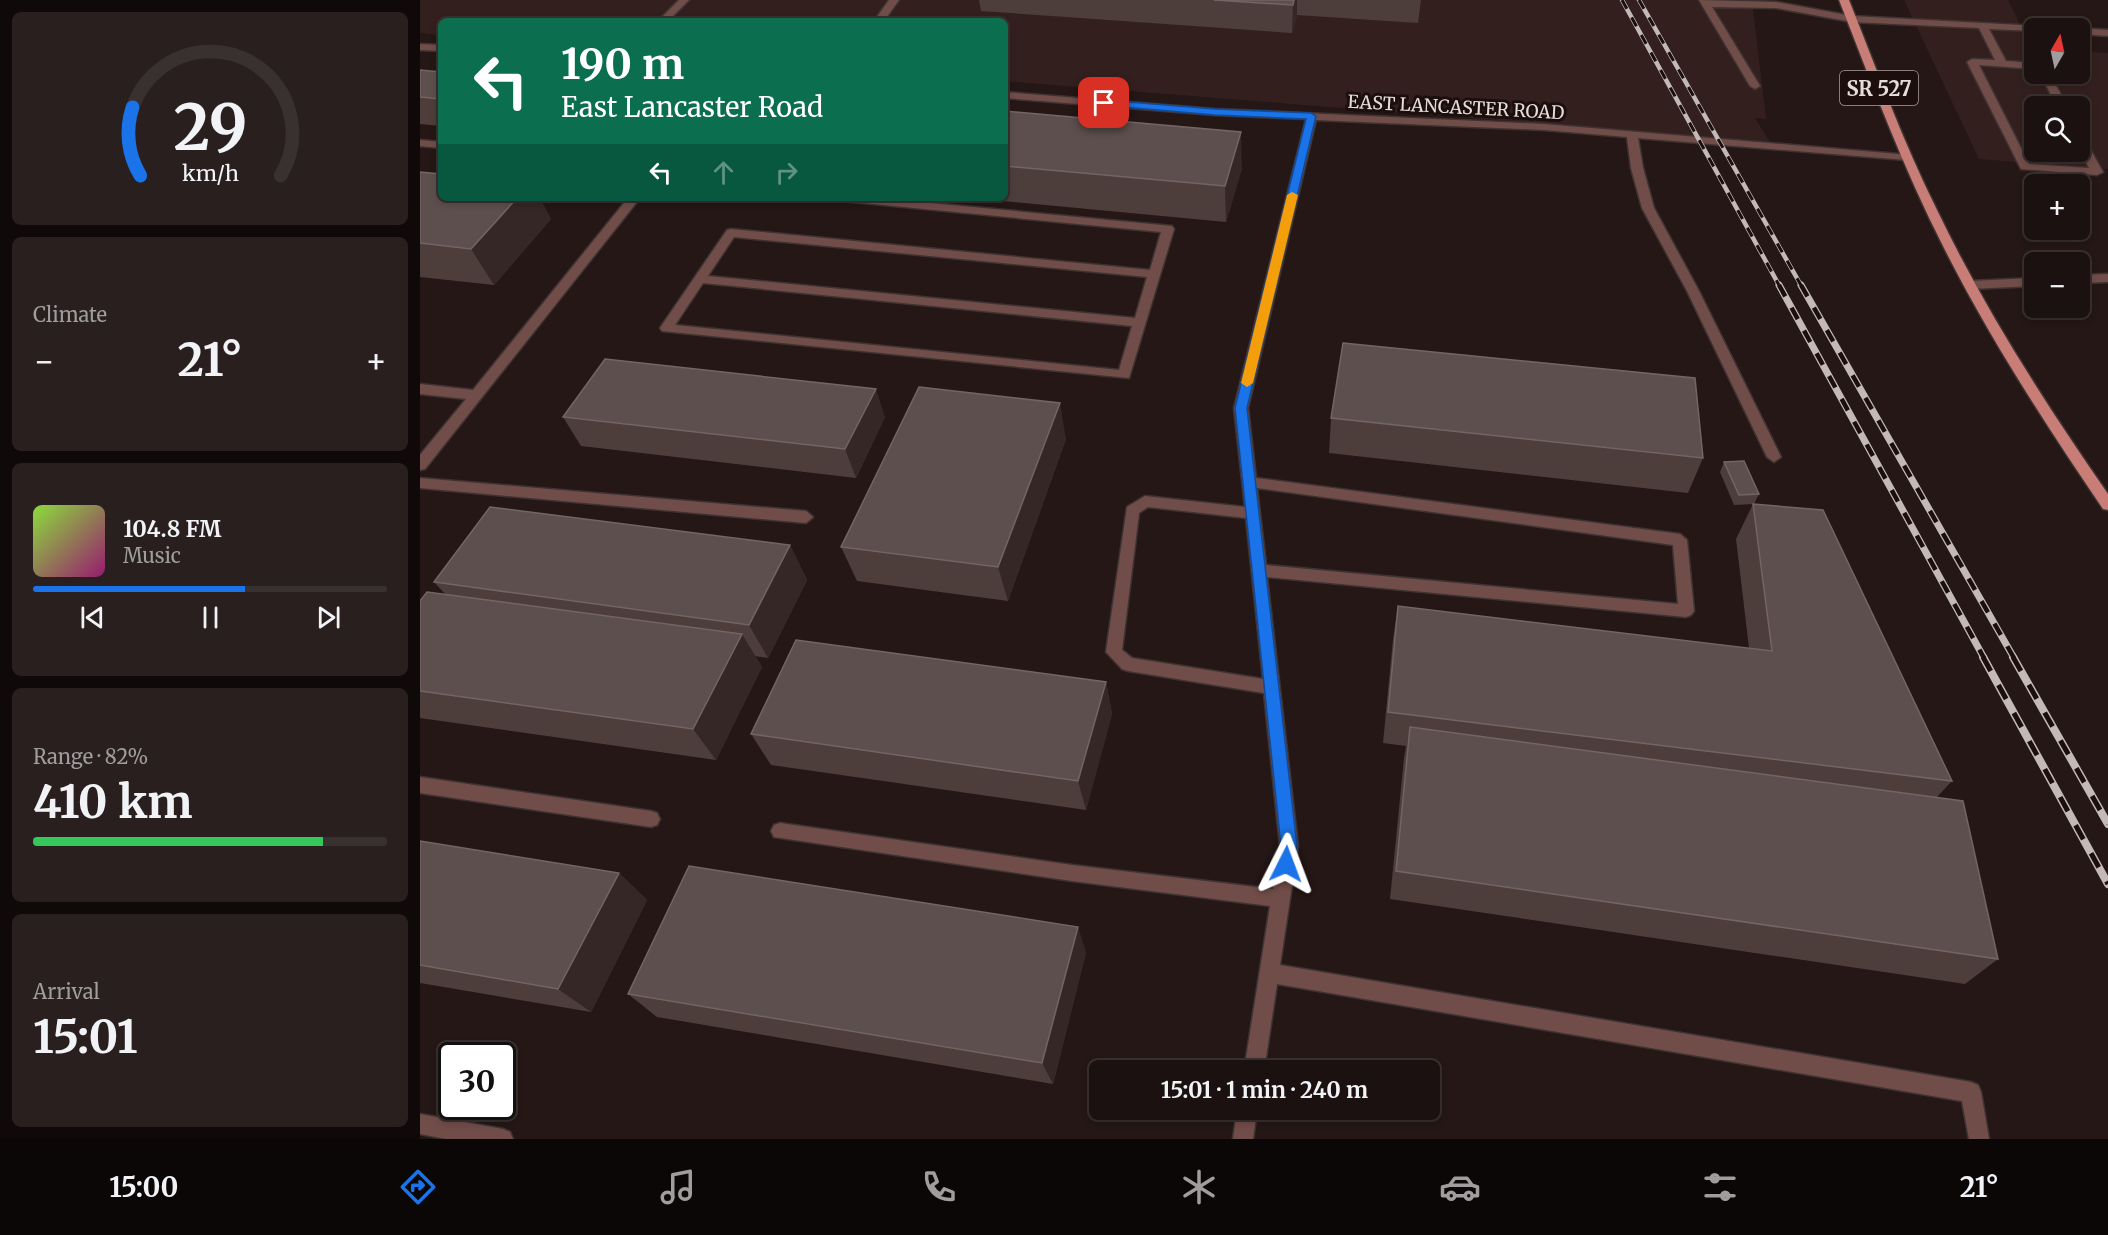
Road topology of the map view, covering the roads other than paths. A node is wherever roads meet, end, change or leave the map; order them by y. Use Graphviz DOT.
graph roads {
  1 [pos="684,0"];
  2 [pos="894,0"];
  3 [pos="1844,0"];
  4 [pos="1705,2"];
  5 [pos="1759,2"];
  6 [pos="666,18"];
  7 [pos="881,18"];
  8 [pos="1852,19"];
  9 [pos="1982,24"];
  10 [pos="2024,27"];
  11 [pos="2090,32"];
  12 [pos="2108,33"];
  13 [pos="420,47"];
  14 [pos="438,48"];
  15 [pos="2002,64"];
  16 [pos="2024,65"];
  17 [pos="1755,86"];
  18 [pos="1008,95"];
  19 [pos="1311,116"];
  20 [pos="1632,135"];
  21 [pos="420,143"];
  22 [pos="438,145"];
  23 [pos="1906,157"];
  24 [pos="2090,159"];
  25 [pos="632,201"];
  26 [pos="874,201"];
  27 [pos="1154,274"];
  28 [pos="2108,278"];
  29 [pos="699,279"];
  30 [pos="2090,279"];
  31 [pos="2024,282"];
  32 [pos="1970,285"];
  33 [pos="1139,323"];
  34 [pos="420,389"];
  35 [pos="476,395"];
  36 [pos="1773,457"];
  37 [pos="420,465"];
  38 [pos="1249,482"];
  39 [pos="420,483"];
  40 [pos="2108,505"];
  41 [pos="1252,513"];
  42 [pos="806,517"];
  43 [pos="1259,570"];
  44 [pos="1272,687"];
  45 [pos="420,785"];
  46 [pos="651,819"];
  47 [pos="780,831"];
  48 [pos="1281,899"];
  49 [pos="1269,973"];
  50 [pos="1256,1060"];
  51 [pos="1246,1120"];
  52 [pos="420,1124"];
  53 [pos="503,1139"];
  54 [pos="1243,1139"];
  55 [pos="1979,1139"];
  1 -- 6 [label="street"];
  2 -- 7 [label="street"];
  3 -- 8 [label="main road, SR 527"];
  4 -- 5 [label="street"];
  4 -- 17 [label="street"];
  5 -- 8 [label="street"];
  8 -- 9 [label="street"];
  8 -- 23 [label="main road, SR 527"];
  9 -- 10 [label="street"];
  9 -- 15 [label="street"];
  11 -- 12 [label="street"];
  13 -- 14 [label="street"];
  15 -- 16 [label="street"];
  15 -- 24 [label="street"];
  18 -- 19 [label="street, EAST LANCASTER ROAD"];
  19 -- 20 [label="street, EAST LANCASTER ROAD"];
  19 -- 38 [label="street"];
  20 -- 23 [label="street, EAST LANCASTER ROAD"];
  20 -- 36 [label="street"];
  21 -- 22 [label="street"];
  23 -- 32 [label="main road, SR 527"];
  25 -- 35 [label="street"];
  26 -- 27 [label="street"];
  27 -- 29 [label="street"];
  27 -- 33 [label="street"];
  28 -- 30 [label="street"];
  29 -- 33 [label="street"];
  29 -- 33 [label="street"];
  31 -- 32 [label="street"];
  32 -- 40 [label="main road, SR 527"];
  34 -- 35 [label="street"];
  35 -- 37 [label="street"];
  38 -- 41 [label="street"];
  38 -- 43 [label="street"];
  39 -- 42 [label="street"];
  41 -- 43 [label="street"];
  41 -- 44 [label="street"];
  43 -- 44 [label="street"];
  44 -- 48 [label="street"];
  45 -- 46 [label="street"];
  47 -- 48 [label="street"];
  48 -- 49 [label="street"];
  49 -- 50 [label="street"];
  49 -- 55 [label="street"];
  51 -- 54 [label="street"];
  52 -- 53 [label="street"];
}
